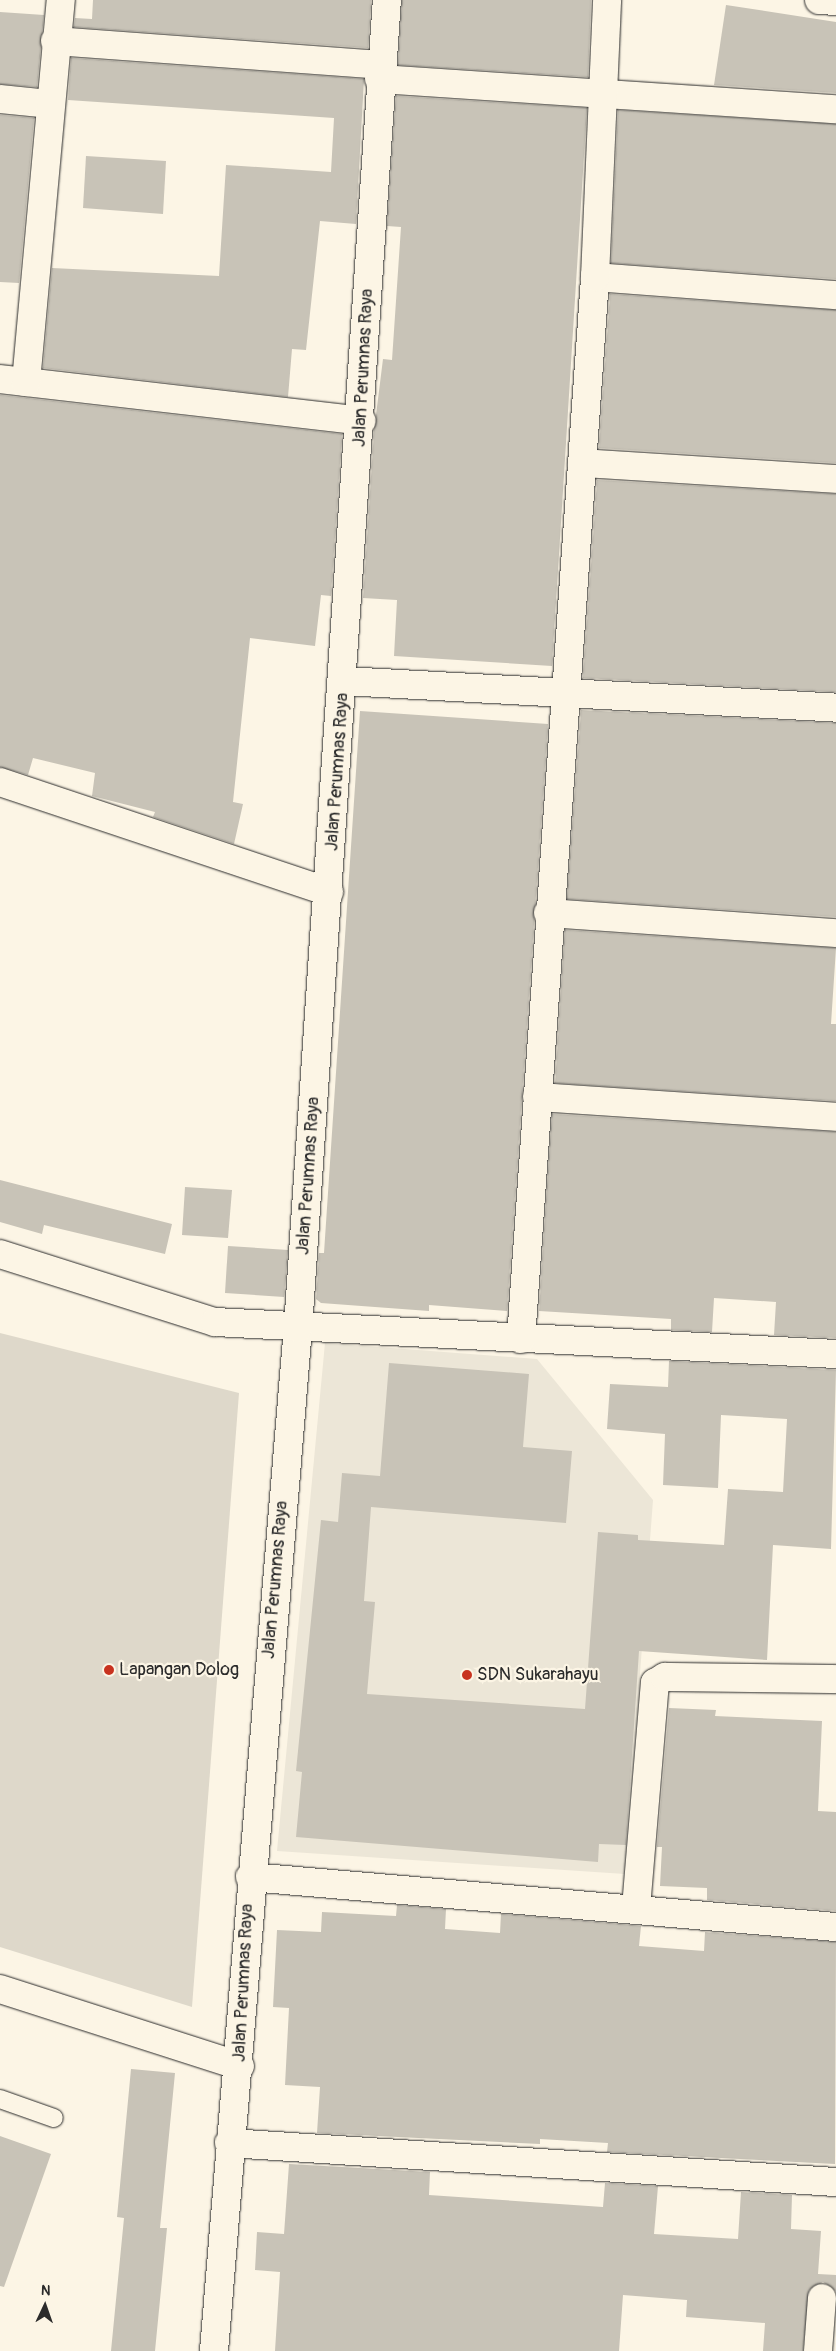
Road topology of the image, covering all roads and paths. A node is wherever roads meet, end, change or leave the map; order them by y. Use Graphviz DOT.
graph roads {
  1 [pos="62,0"];
  2 [pos="387,0"];
  3 [pos="608,0"];
  4 [pos="819,0"];
  5 [pos="836,1"];
  6 [pos="55,41"];
  7 [pos="379,72"];
  8 [pos="605,95"];
  9 [pos="0,99"];
  10 [pos="50,104"];
  11 [pos="836,109"];
  12 [pos="595,277"];
  13 [pos="836,294"];
  14 [pos="13,380"];
  15 [pos="362,421"];
  16 [pos="582,463"];
  17 [pos="836,479"];
  18 [pos="344,681"];
  19 [pos="563,693"];
  20 [pos="836,708"];
  21 [pos="0,782"];
  22 [pos="328,892"];
  23 [pos="548,913"];
  24 [pos="836,933"];
  25 [pos="537,1097"];
  26 [pos="836,1117"];
  27 [pos="0,1254"];
  28 [pos="298,1328"];
  29 [pos="521,1339"];
  30 [pos="836,1354"];
  31 [pos="836,1679"];
  32 [pos="250,1877"];
  33 [pos="636,1908"];
  34 [pos="836,1927"];
  35 [pos="0,1989"];
  36 [pos="240,2066"];
  37 [pos="0,2099"];
  38 [pos="54,2118"];
  39 [pos="229,2143"];
  40 [pos="836,2182"];
  41 [pos="822,2298"];
  42 [pos="214,2351"];
  43 [pos="818,2351"];
  1 -- 6 [label="street"];
  2 -- 7 [label="street, Jalan Perumnas Raya"];
  3 -- 8 [label="street"];
  4 -- 5 [label="street"];
  6 -- 7 [label="street"];
  6 -- 10 [label="street"];
  7 -- 8 [label="street"];
  7 -- 15 [label="street, Jalan Perumnas Raya"];
  8 -- 11 [label="street"];
  8 -- 12 [label="street"];
  9 -- 10 [label="street"];
  10 -- 14 [label="street"];
  12 -- 13 [label="street"];
  12 -- 16 [label="street"];
  14 -- 15 [label="street"];
  15 -- 18 [label="street, Jalan Perumnas Raya"];
  16 -- 17 [label="street"];
  16 -- 19 [label="street"];
  18 -- 19 [label="street"];
  18 -- 22 [label="street, Jalan Perumnas Raya"];
  19 -- 20 [label="street"];
  19 -- 23 [label="street"];
  21 -- 22 [label="street"];
  22 -- 28 [label="street, Jalan Perumnas Raya"];
  23 -- 24 [label="street"];
  23 -- 25 [label="street"];
  25 -- 26 [label="street"];
  25 -- 29 [label="street"];
  27 -- 28 [label="street"];
  28 -- 29 [label="street"];
  28 -- 32 [label="street, Jalan Perumnas Raya"];
  29 -- 30 [label="street"];
  31 -- 33 [label="street"];
  32 -- 33 [label="street"];
  32 -- 36 [label="street, Jalan Perumnas Raya"];
  33 -- 34 [label="street"];
  35 -- 36 [label="street"];
  36 -- 39 [label="street, Jalan Perumnas Raya"];
  37 -- 38 [label="lane"];
  39 -- 40 [label="street"];
  39 -- 42 [label="street, Jalan Perumnas Raya"];
  41 -- 43 [label="street"];
}
